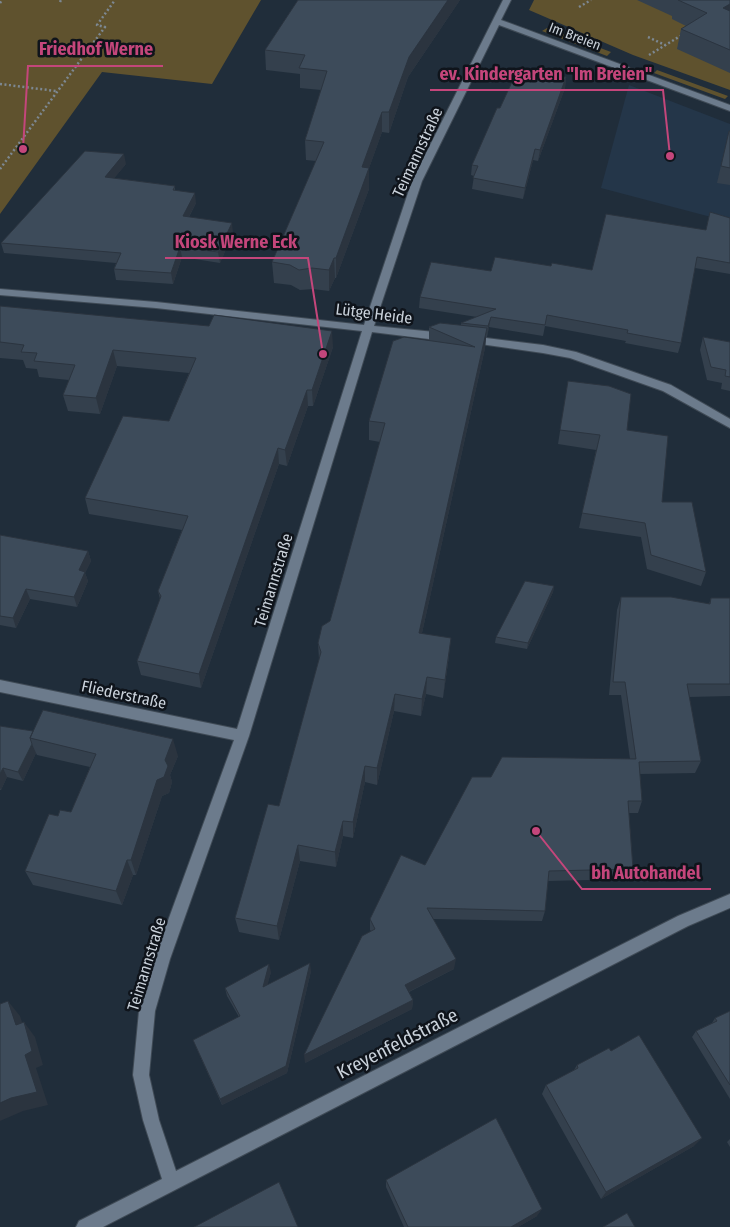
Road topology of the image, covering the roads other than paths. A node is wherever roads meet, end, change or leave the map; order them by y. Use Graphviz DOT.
graph roads {
  1 [pos="507,0"];
  2 [pos="496,21"];
  3 [pos="730,108"];
  4 [pos="0,292"];
  5 [pos="368,328"];
  6 [pos="730,424"];
  7 [pos="0,686"];
  8 [pos="242,736"];
  9 [pos="730,901"];
  10 [pos="172,1183"];
  11 [pos="86,1227"];
  1 -- 2 [label="street, Teimannstraße"];
  2 -- 3 [label="street, Im Breien"];
  2 -- 5 [label="street, Teimannstraße"];
  4 -- 5 [label="street, Lütge Heide"];
  5 -- 6 [label="street, Lütge Heide"];
  5 -- 8 [label="street, Teimannstraße"];
  7 -- 8 [label="street, Fliederstraße"];
  8 -- 10 [label="street, Teimannstraße"];
  9 -- 10 [label="street, Kreyenfeldstraße"];
  10 -- 11 [label="street, Kreyenfeldstraße"];
}
